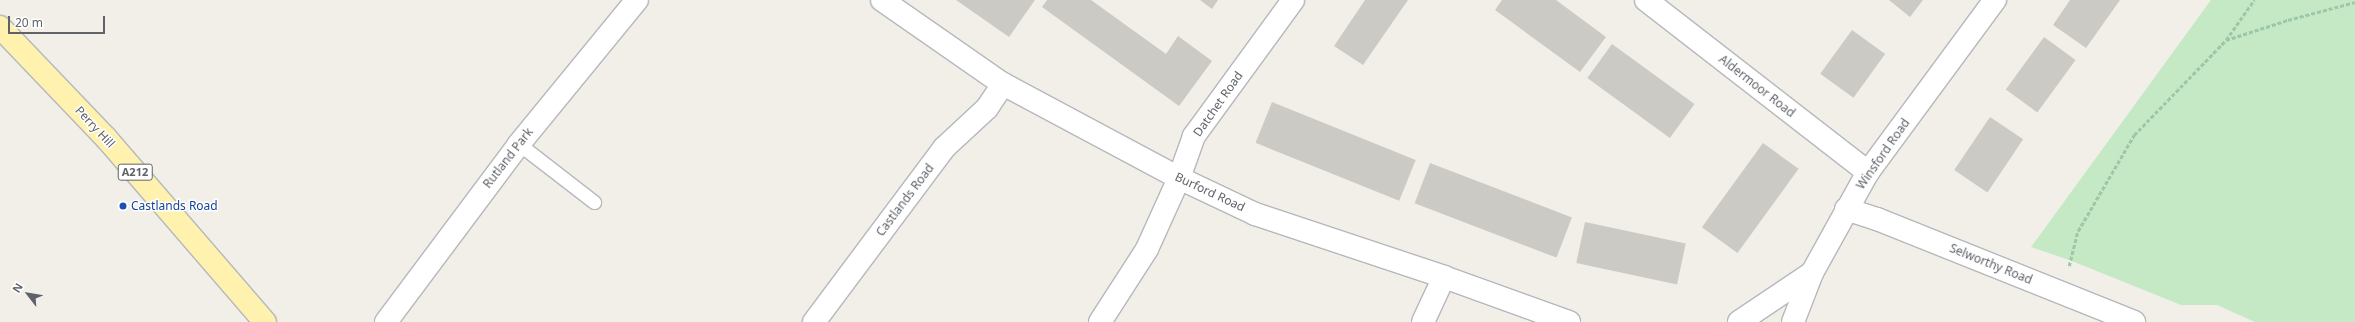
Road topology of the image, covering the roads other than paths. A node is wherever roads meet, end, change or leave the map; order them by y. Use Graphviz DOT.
graph roads {
  1 [pos="637,0"];
  2 [pos="882,0"];
  3 [pos="1293,0"];
  4 [pos="1646,0"];
  5 [pos="1995,0"];
  6 [pos="0,27"];
  7 [pos="1003,84"];
  8 [pos="519,144"];
  9 [pos="1868,172"];
  10 [pos="1179,178"];
  11 [pos="594,202"];
  12 [pos="1846,208"];
  13 [pos="1812,273"];
  14 [pos="1444,277"];
  15 [pos="264,322"];
  16 [pos="386,322"];
  17 [pos="814,322"];
  18 [pos="1100,322"];
  19 [pos="1423,322"];
  20 [pos="1568,322"];
  21 [pos="1740,322"];
  22 [pos="1793,322"];
  23 [pos="2134,322"];
  1 -- 8 [label="street, Rutland Park"];
  2 -- 7 [label="street, Burford Road"];
  3 -- 10 [label="street, Datchet Road"];
  4 -- 9 [label="street, Aldermoor Road"];
  5 -- 9 [label="street, Winsford Road"];
  6 -- 15 [label="main road, Perry Hill / A212"];
  7 -- 10 [label="street, Burford Road"];
  7 -- 17 [label="street, Castlands Road"];
  8 -- 11 [label="lane"];
  8 -- 16 [label="street, Rutland Park"];
  9 -- 12 [label="street, Winsford Road"];
  10 -- 14 [label="street, Burford Road"];
  10 -- 18 [label="street, Datchet Road"];
  12 -- 13 [label="street, Winsford Road"];
  12 -- 23 [label="street, Selworthy Road"];
  13 -- 21 [label="street"];
  13 -- 22 [label="street, Winsford Road"];
  14 -- 19 [label="street"];
  14 -- 20 [label="street, Burford Road"];
}
